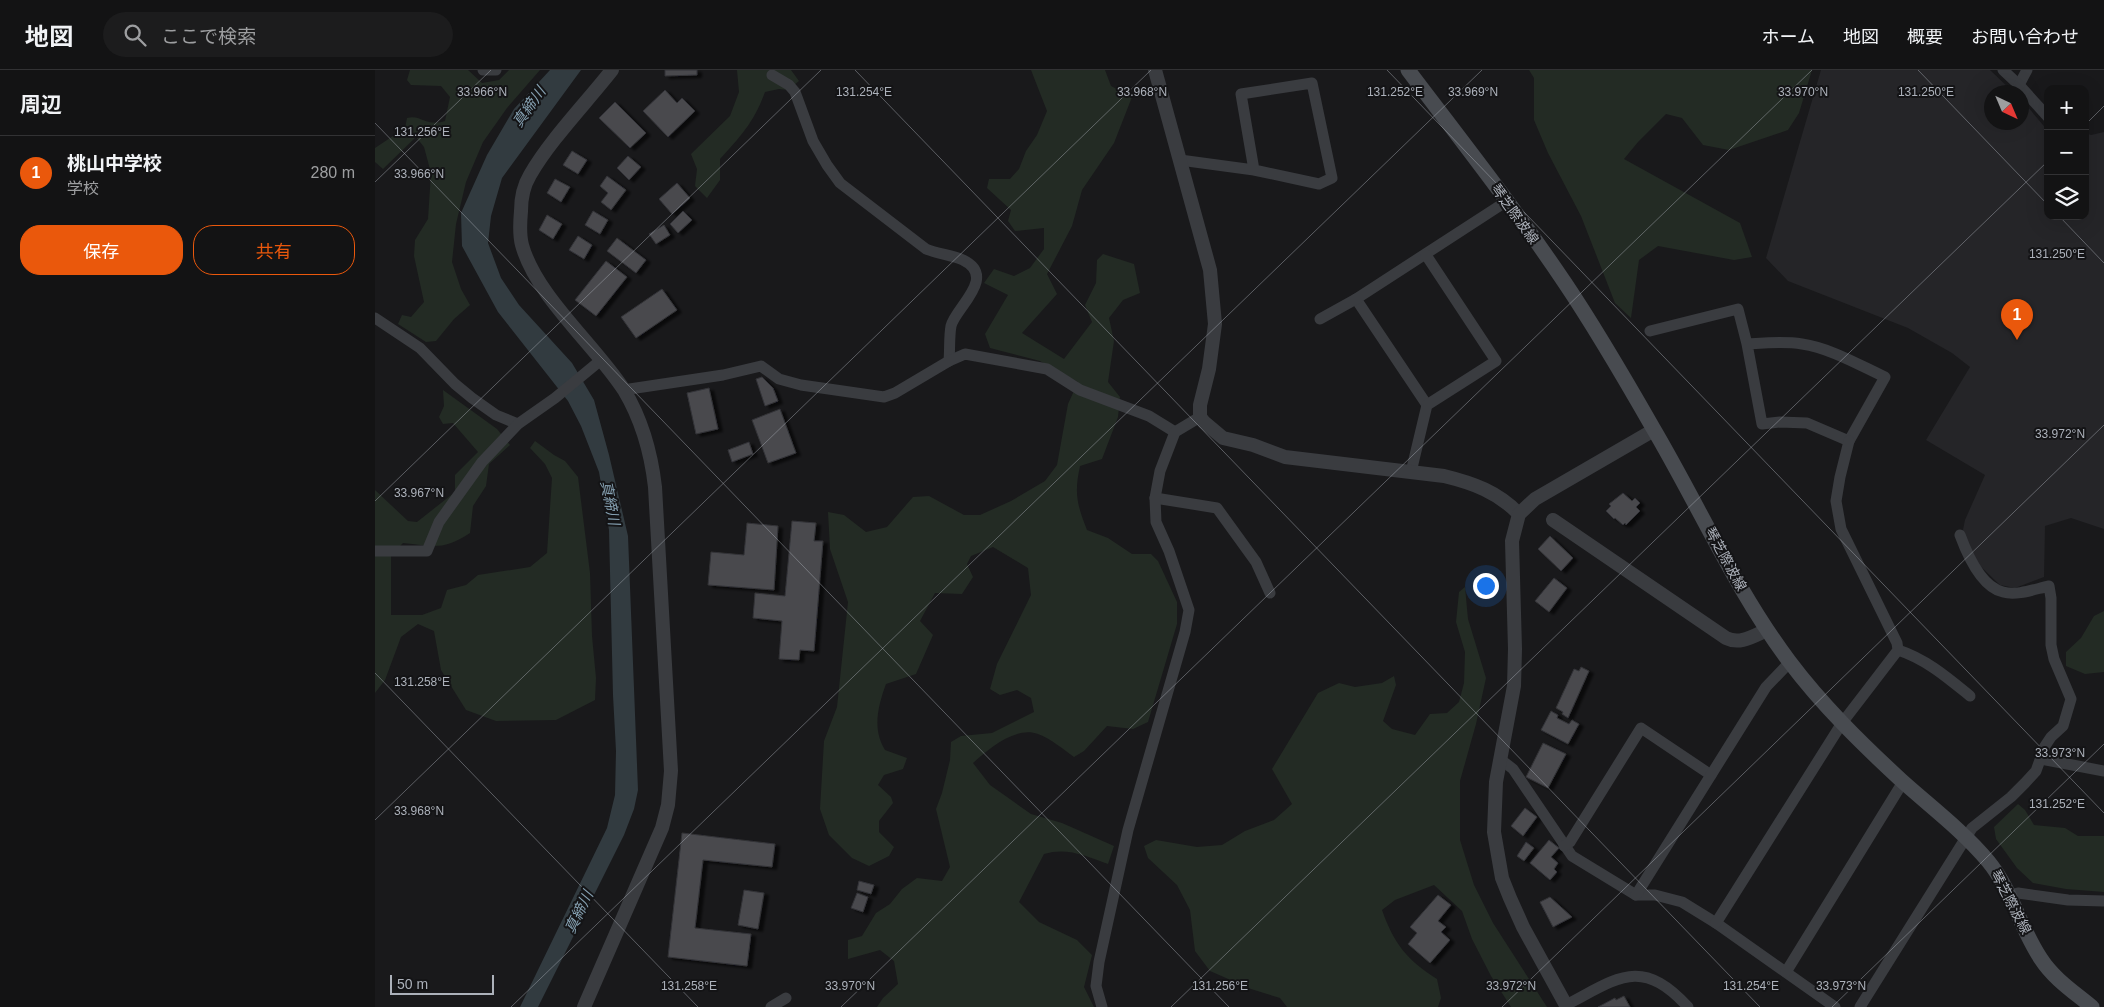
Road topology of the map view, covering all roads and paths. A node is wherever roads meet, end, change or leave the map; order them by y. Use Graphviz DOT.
graph roads {
  1 [pos="483,70"];
  2 [pos="496,70"];
  3 [pos="612,70"];
  4 [pos="1155,70"];
  5 [pos="1408,70"];
  6 [pos="2003,70"];
  7 [pos="2027,70"];
  8 [pos="772,75"];
  9 [pos="2019,84"];
  10 [pos="2044,112"];
  11 [pos="1180,160"];
  12 [pos="1254,170"];
  13 [pos="1507,201"];
  14 [pos="1426,255"];
  15 [pos="1356,299"];
  16 [pos="375,318"];
  17 [pos="1320,319"];
  18 [pos="1650,331"];
  19 [pos="1747,344"];
  20 [pos="949,361"];
  21 [pos="597,364"];
  22 [pos="623,390"];
  23 [pos="1427,405"];
  24 [pos="1200,417"];
  25 [pos="518,424"];
  26 [pos="1655,430"];
  27 [pos="1175,432"];
  28 [pos="1849,441"];
  29 [pos="1411,472"];
  30 [pos="1155,498"];
  31 [pos="1519,514"];
  32 [pos="1553,520"];
  33 [pos="1960,535"];
  34 [pos="375,551"];
  35 [pos="1270,593"];
  36 [pos="1767,630"];
  37 [pos="1898,650"];
  38 [pos="1790,662"];
  39 [pos="1971,696"];
  40 [pos="1842,723"];
  41 [pos="1500,759"];
  42 [pos="2041,759"];
  43 [pos="2104,771"];
  44 [pos="1711,775"];
  45 [pos="1903,782"];
  46 [pos="1966,838"];
  47 [pos="1564,846"];
  48 [pos="1636,895"];
  49 [pos="2009,896"];
  50 [pos="2104,901"];
  51 [pos="1716,923"];
  52 [pos="1786,972"];
  53 [pos="786,998"];
  54 [pos="1566,1006"];
  55 [pos="584,1007"];
  56 [pos="771,1007"];
  57 [pos="1102,1007"];
  58 [pos="1688,1007"];
  59 [pos="1835,1007"];
  60 [pos="1860,1007"];
  61 [pos="2092,1007"];
  1 -- 2 [label="street"];
  3 -- 21 [label="street"];
  4 -- 11 [label="street"];
  5 -- 13 [label="main road, 琴芝際波線"];
  6 -- 9 [label="street"];
  7 -- 9 [label="street"];
  8 -- 20 [label="street"];
  9 -- 10 [label="street"];
  11 -- 12 [label="street"];
  11 -- 24 [label="street"];
  12 -- 12 [label="street"];
  13 -- 14 [label="street"];
  13 -- 26 [label="main road, 琴芝際波線"];
  14 -- 15 [label="street"];
  14 -- 23 [label="street"];
  15 -- 17 [label="street"];
  15 -- 23 [label="street"];
  16 -- 25 [label="street"];
  18 -- 19 [label="street"];
  19 -- 28 [label="street"];
  19 -- 28 [label="street"];
  20 -- 22 [label="street"];
  20 -- 27 [label="street"];
  21 -- 22 [label="street"];
  21 -- 25 [label="street"];
  22 -- 55 [label="street"];
  23 -- 29 [label="street"];
  24 -- 27 [label="street"];
  24 -- 29 [label="street"];
  25 -- 34 [label="street"];
  26 -- 31 [label="street"];
  26 -- 36 [label="main road, 琴芝際波線"];
  27 -- 30 [label="street"];
  28 -- 37 [label="street"];
  29 -- 31 [label="street"];
  30 -- 35 [label="street"];
  30 -- 57 [label="street"];
  31 -- 41 [label="street"];
  32 -- 36 [label="street"];
  33 -- 42 [label="street"];
  36 -- 38 [label="main road, 琴芝際波線"];
  37 -- 39 [label="street"];
  37 -- 40 [label="street"];
  38 -- 40 [label="main road, 琴芝際波線"];
  38 -- 44 [label="street"];
  40 -- 45 [label="main road, 琴芝際波線"];
  40 -- 51 [label="street"];
  41 -- 47 [label="street"];
  41 -- 54 [label="street"];
  42 -- 43 [label="street"];
  42 -- 46 [label="street"];
  44 -- 47 [label="street"];
  44 -- 48 [label="street"];
  45 -- 46 [label="main road, 琴芝際波線"];
  45 -- 52 [label="street"];
  46 -- 49 [label="main road, 琴芝際波線"];
  46 -- 60 [label="street"];
  47 -- 48 [label="street"];
  48 -- 51 [label="street"];
  49 -- 50 [label="street"];
  49 -- 61 [label="main road, 琴芝際波線"];
  51 -- 52 [label="street"];
  52 -- 59 [label="street"];
  53 -- 56 [label="street"];
  54 -- 58 [label="street"];
}
